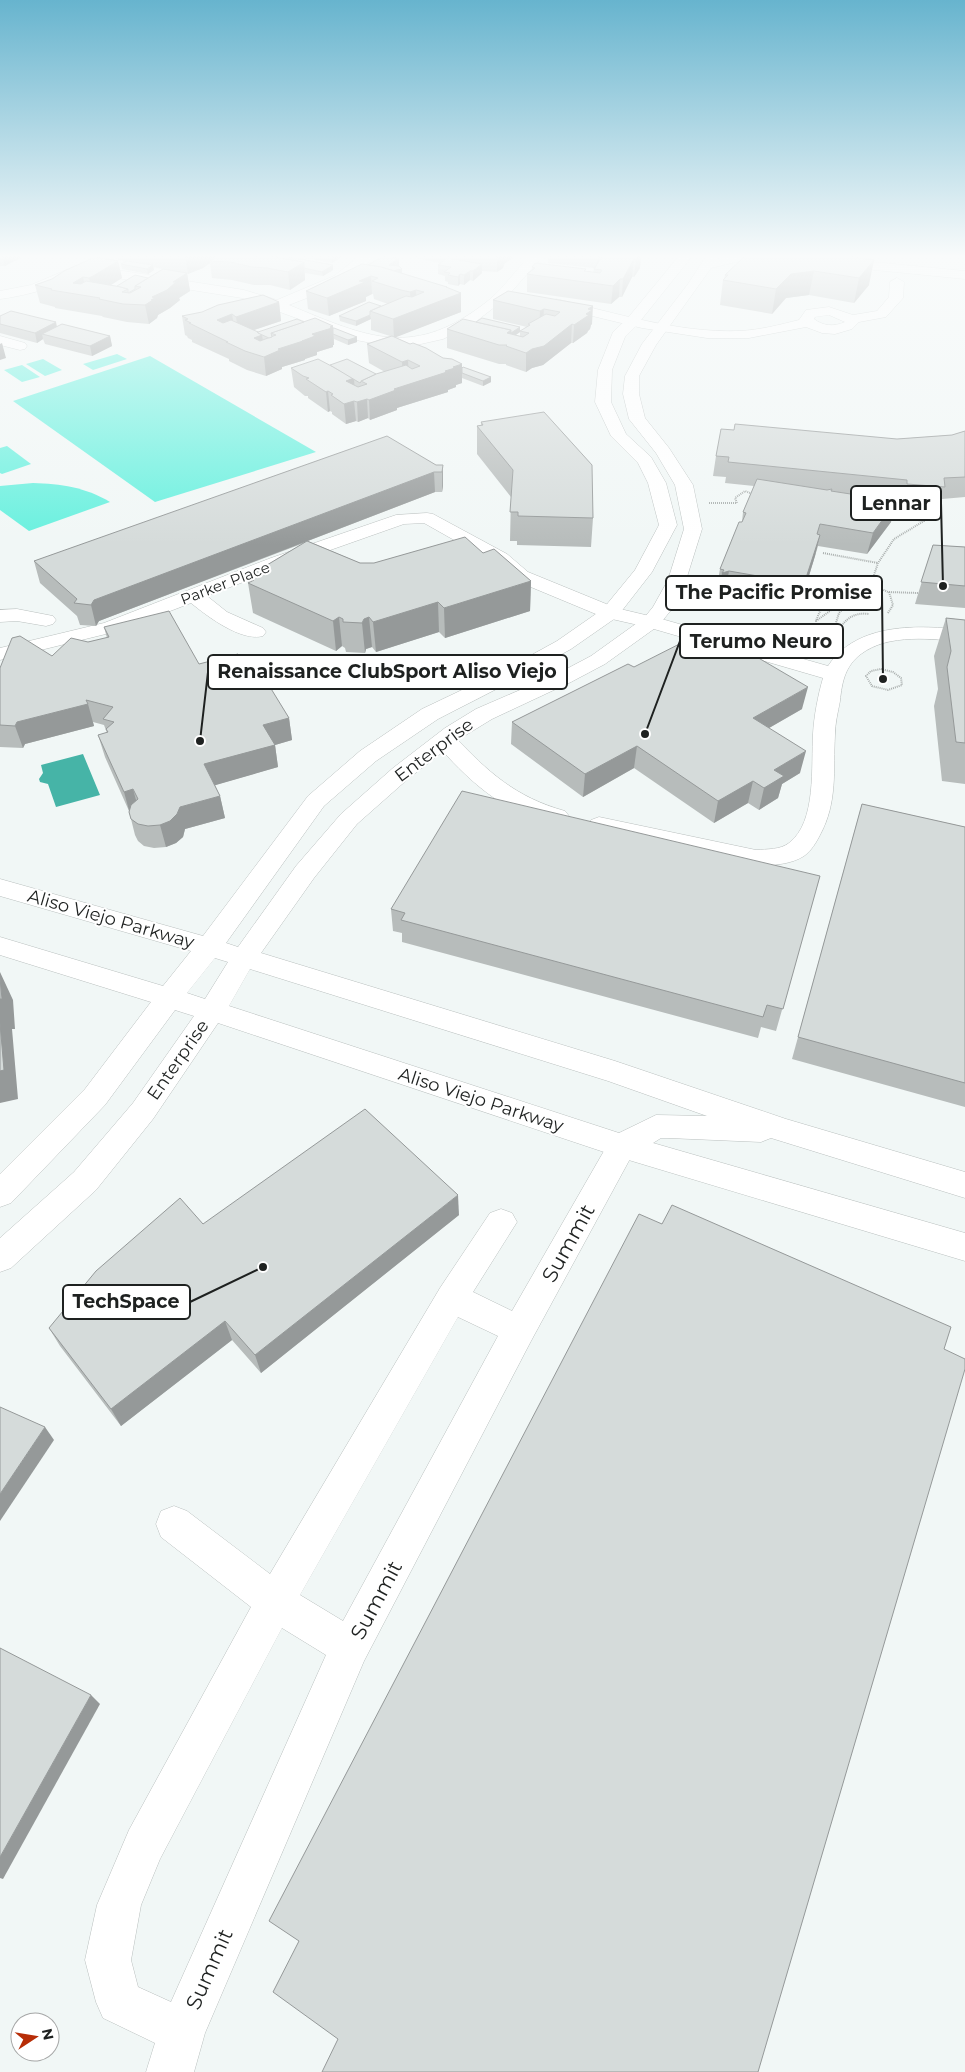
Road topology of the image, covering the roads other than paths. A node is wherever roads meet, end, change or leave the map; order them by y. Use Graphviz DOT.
graph roads {
  1 [pos="611,352"];
  2 [pos="645,352"];
  3 [pos="414,500"];
  4 [pos="427,518"];
  5 [pos="500,558"];
  6 [pos="193,595"];
  7 [pos="608,597"];
  8 [pos="0,616"];
  9 [pos="657,616"];
  10 [pos="46,620"];
  11 [pos="256,632"];
  12 [pos="965,636"];
  13 [pos="0,654"];
  14 [pos="839,666"];
  15 [pos="445,740"];
  16 [pos="0,887"];
  17 [pos="0,946"];
  18 [pos="209,947"];
  19 [pos="244,958"];
  20 [pos="169,998"];
  21 [pos="212,1011"];
  22 [pos="785,1131"];
  23 [pos="622,1146"];
  24 [pos="965,1185"];
  25 [pos="0,1194"];
  26 [pos="501,1222"];
  27 [pos="965,1247"];
  28 [pos="0,1258"];
  29 [pos="451,1298"];
  30 [pos="519,1330"];
  31 [pos="174,1524"];
  32 [pos="275,1602"];
  33 [pos="350,1647"];
  34 [pos="182,2031"];
  35 [pos="170,2072"];
  1 -- 7 [label="main road, Enterprise"];
  2 -- 9 [label="main road, Enterprise"];
  3 -- 4 [label="main road"];
  4 -- 5 [label="main road"];
  4 -- 6 [label="main road, Parker Place"];
  5 -- 7 [label="main road"];
  5 -- 7 [label="main road"];
  6 -- 11 [label="main road"];
  6 -- 13 [label="main road, Parker Place"];
  7 -- 9 [label="main road"];
  7 -- 18 [label="main road, Enterprise"];
  8 -- 10 [label="main road"];
  9 -- 14 [label="main road"];
  9 -- 15 [label="main road, Enterprise"];
  12 -- 14 [label="main road"];
  14 -- 15 [label="main road"];
  15 -- 19 [label="main road, Enterprise"];
  16 -- 18 [label="main road, Aliso Viejo Parkway"];
  17 -- 20 [label="main road, Aliso Viejo Parkway"];
  18 -- 19 [label="main road, Aliso Viejo Parkway"];
  18 -- 20 [label="main road, Enterprise"];
  19 -- 21 [label="main road, Enterprise"];
  19 -- 22 [label="main road, Aliso Viejo Parkway"];
  20 -- 21 [label="main road, Aliso Viejo Parkway"];
  20 -- 25 [label="main road, Enterprise"];
  21 -- 23 [label="main road, Aliso Viejo Parkway"];
  21 -- 28 [label="main road, Enterprise"];
  22 -- 23 [label="main road"];
  22 -- 24 [label="main road, Aliso Viejo Parkway"];
  23 -- 27 [label="main road, Aliso Viejo Parkway"];
  23 -- 30 [label="main road, Summit"];
  26 -- 29 [label="main road"];
  29 -- 30 [label="main road"];
  29 -- 32 [label="main road"];
  30 -- 33 [label="main road, Summit"];
  31 -- 32 [label="main road"];
  32 -- 33 [label="main road"];
  32 -- 34 [label="main road"];
  33 -- 34 [label="main road, Summit"];
  34 -- 35 [label="main road, Summit"];
}
